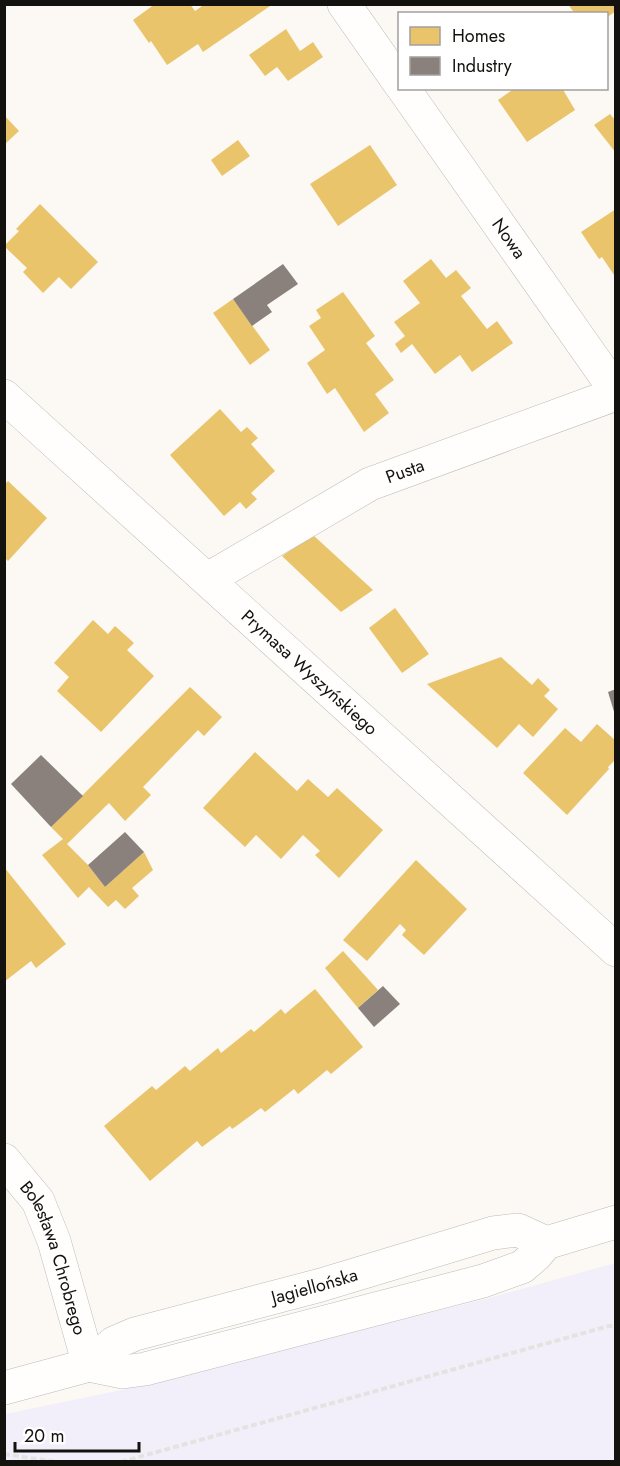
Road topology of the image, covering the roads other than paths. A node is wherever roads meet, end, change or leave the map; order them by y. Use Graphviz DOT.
graph roads {
  1 [pos="344,4"];
  2 [pos="398,83"];
  3 [pos="404,90"];
  4 [pos="615,393"];
  5 [pos="4,396"];
  6 [pos="208,579"];
  7 [pos="615,950"];
  8 [pos="4,1160"];
  9 [pos="615,1222"];
  10 [pos="89,1365"];
  11 [pos="4,1388"];
  1 -- 2 [label="street"];
  3 -- 4 [label="street, Nowa"];
  4 -- 6 [label="street, Pusta"];
  5 -- 6 [label="street, Prymasa Wyszyńskiego"];
  6 -- 7 [label="street, Prymasa Wyszyńskiego"];
  8 -- 10 [label="street, Bolesława Chrobrego"];
  9 -- 10 [label="street, Jagiellońska"];
  10 -- 11 [label="street, Jagiellońska"];
}
